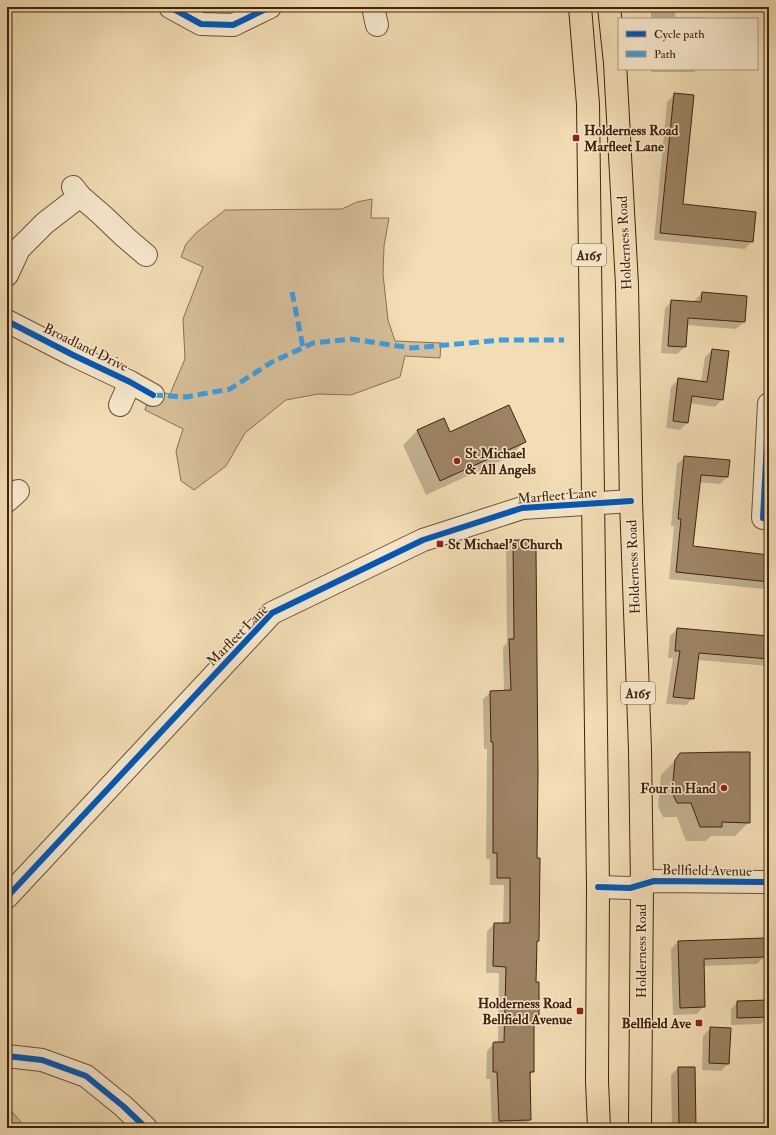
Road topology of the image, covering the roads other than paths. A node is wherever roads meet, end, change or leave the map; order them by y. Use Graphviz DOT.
graph roads {
  1 [pos="170,7"];
  2 [pos="270,7"];
  3 [pos="580,7"];
  4 [pos="609,7"];
  5 [pos="146,255"];
  6 [pos="7,275"];
  7 [pos="7,321"];
  8 [pos="130,382"];
  9 [pos="153,395"];
  10 [pos="769,404"];
  11 [pos="120,405"];
  12 [pos="631,501"];
  13 [pos="594,504"];
  14 [pos="763,518"];
  15 [pos="769,882"];
  16 [pos="642,885"];
  17 [pos="598,887"];
  18 [pos="7,897"];
  19 [pos="7,1056"];
  20 [pos="146,1128"];
  21 [pos="599,1128"];
  22 [pos="640,1128"];
  1 -- 2 [label="street"];
  3 -- 13 [label="highway, A165"];
  4 -- 12 [label="highway, Holderness Road / A165"];
  5 -- 6 [label="street"];
  7 -- 8 [label="street, Broadland Drive"];
  8 -- 9 [label="street, Broadland Drive"];
  8 -- 11 [label="street, Broadland Drive"];
  10 -- 14 [label="street"];
  12 -- 13 [label="street, Marfleet Lane"];
  12 -- 16 [label="highway, Holderness Road / A165"];
  13 -- 17 [label="highway, A165"];
  13 -- 18 [label="street, Marfleet Lane"];
  15 -- 16 [label="street, Bellfield Avenue"];
  16 -- 17 [label="street, Bellfield Avenue"];
  16 -- 22 [label="highway, Holderness Road / A165"];
  17 -- 21 [label="highway, A165"];
  19 -- 20 [label="street"];
}
